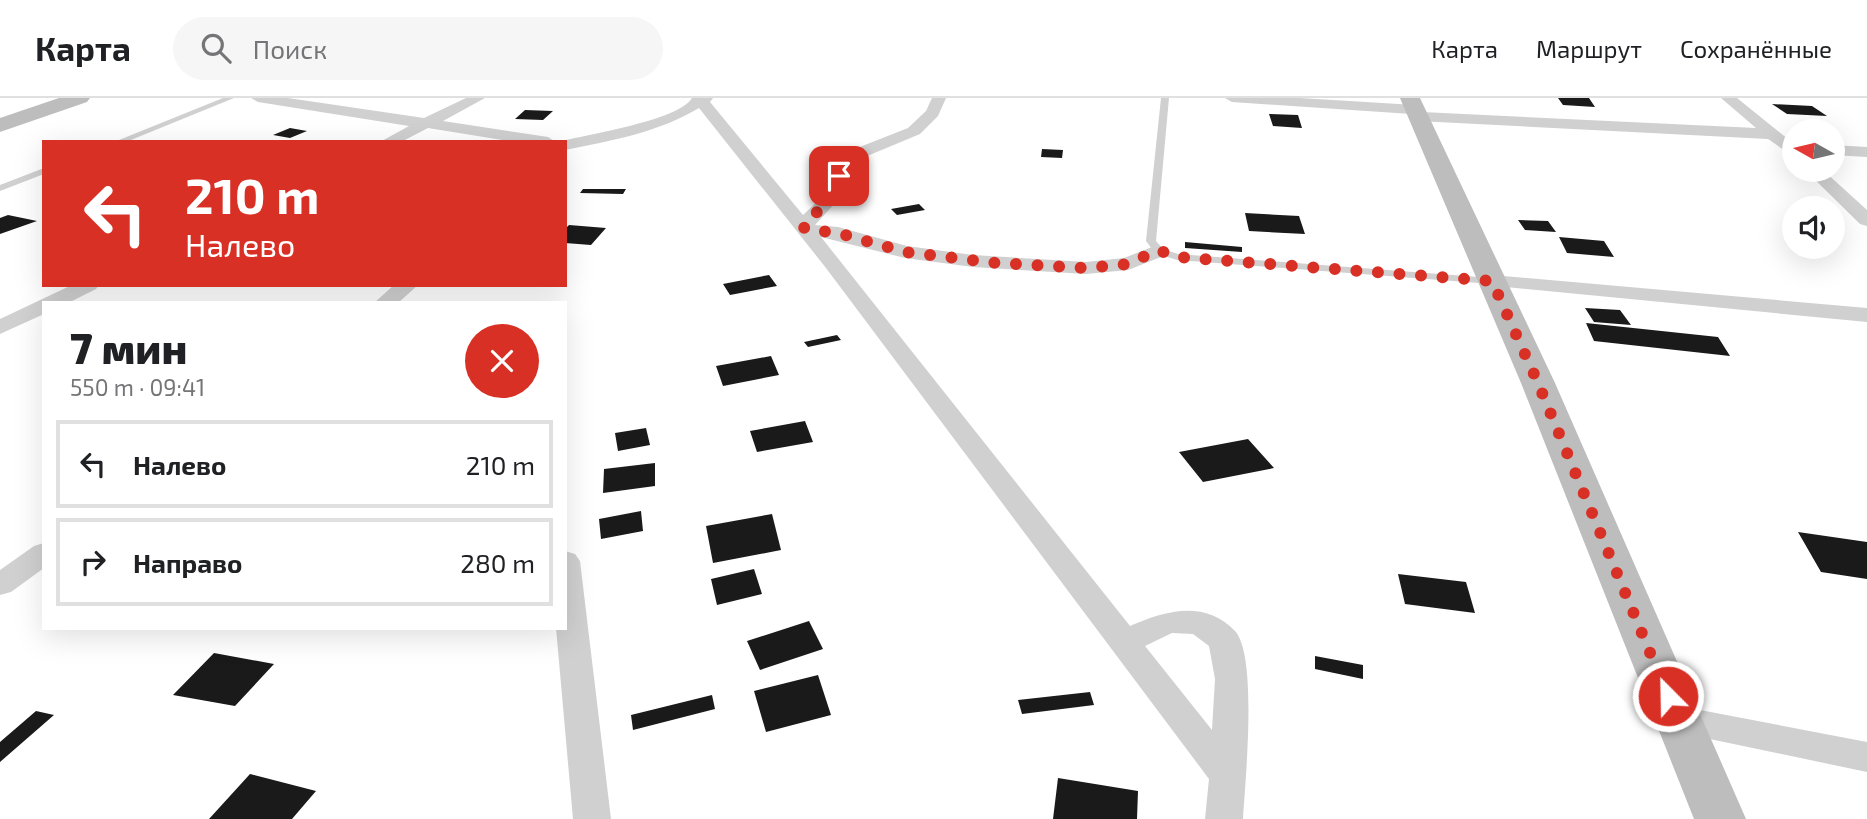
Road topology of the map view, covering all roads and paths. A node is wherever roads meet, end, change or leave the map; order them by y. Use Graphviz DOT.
graph roads {
  1 [pos="48,98"];
  2 [pos="80,98"];
  3 [pos="230,98"];
  4 [pos="258,98"];
  5 [pos="478,98"];
  6 [pos="939,98"];
  7 [pos="1165,98"];
  8 [pos="1231,98"];
  9 [pos="1728,98"];
  10 [pos="702,99"];
  11 [pos="1414,108"];
  12 [pos="0,114"];
  13 [pos="424,124"];
  14 [pos="0,125"];
  15 [pos="1772,134"];
  16 [pos="123,140"];
  17 [pos="392,140"];
  18 [pos="534,140"];
  19 [pos="1782,142"];
  20 [pos="567,145"];
  21 [pos="1845,151"];
  22 [pos="1867,152"];
  23 [pos="42,172"];
  24 [pos="1826,182"];
  25 [pos="0,188"];
  26 [pos="1867,220"];
  27 [pos="804,228"];
  28 [pos="1158,250"];
  29 [pos="1492,281"];
  30 [pos="85,287"];
  31 [pos="405,287"];
  32 [pos="55,301"];
  33 [pos="387,301"];
  34 [pos="42,307"];
  35 [pos="1867,315"];
  36 [pos="0,327"];
  37 [pos="42,554"];
  38 [pos="567,580"];
  39 [pos="0,585"];
  40 [pos="1124,642"];
  41 [pos="1679,720"];
  42 [pos="1867,757"];
  43 [pos="1227,776"];
  44 [pos="592,819"];
  45 [pos="1224,819"];
  46 [pos="1720,819"];
  1 -- 12 [label="street"];
  2 -- 14 [label="street"];
  3 -- 16 [label="lane"];
  4 -- 13 [label="street"];
  5 -- 13 [label="street"];
  6 -- 27 [label="street"];
  7 -- 28 [label="lane"];
  8 -- 11 [label="street"];
  9 -- 15 [label="street"];
  10 -- 20 [label="street"];
  10 -- 27 [label="street"];
  11 -- 15 [label="street"];
  11 -- 29 [label="street"];
  13 -- 17 [label="street"];
  13 -- 18 [label="street"];
  15 -- 19 [label="street"];
  21 -- 22 [label="street"];
  23 -- 25 [label="lane"];
  24 -- 26 [label="street"];
  27 -- 28 [label="street"];
  27 -- 40 [label="street"];
  28 -- 29 [label="lane"];
  29 -- 35 [label="street"];
  29 -- 41 [label="street"];
  30 -- 32 [label="street"];
  31 -- 33 [label="street"];
  34 -- 36 [label="street"];
  37 -- 39 [label="street"];
  38 -- 44 [label="street"];
  40 -- 43 [label="street"];
  40 -- 43 [label="street"];
  41 -- 42 [label="street"];
  41 -- 46 [label="street"];
  43 -- 45 [label="street"];
}
